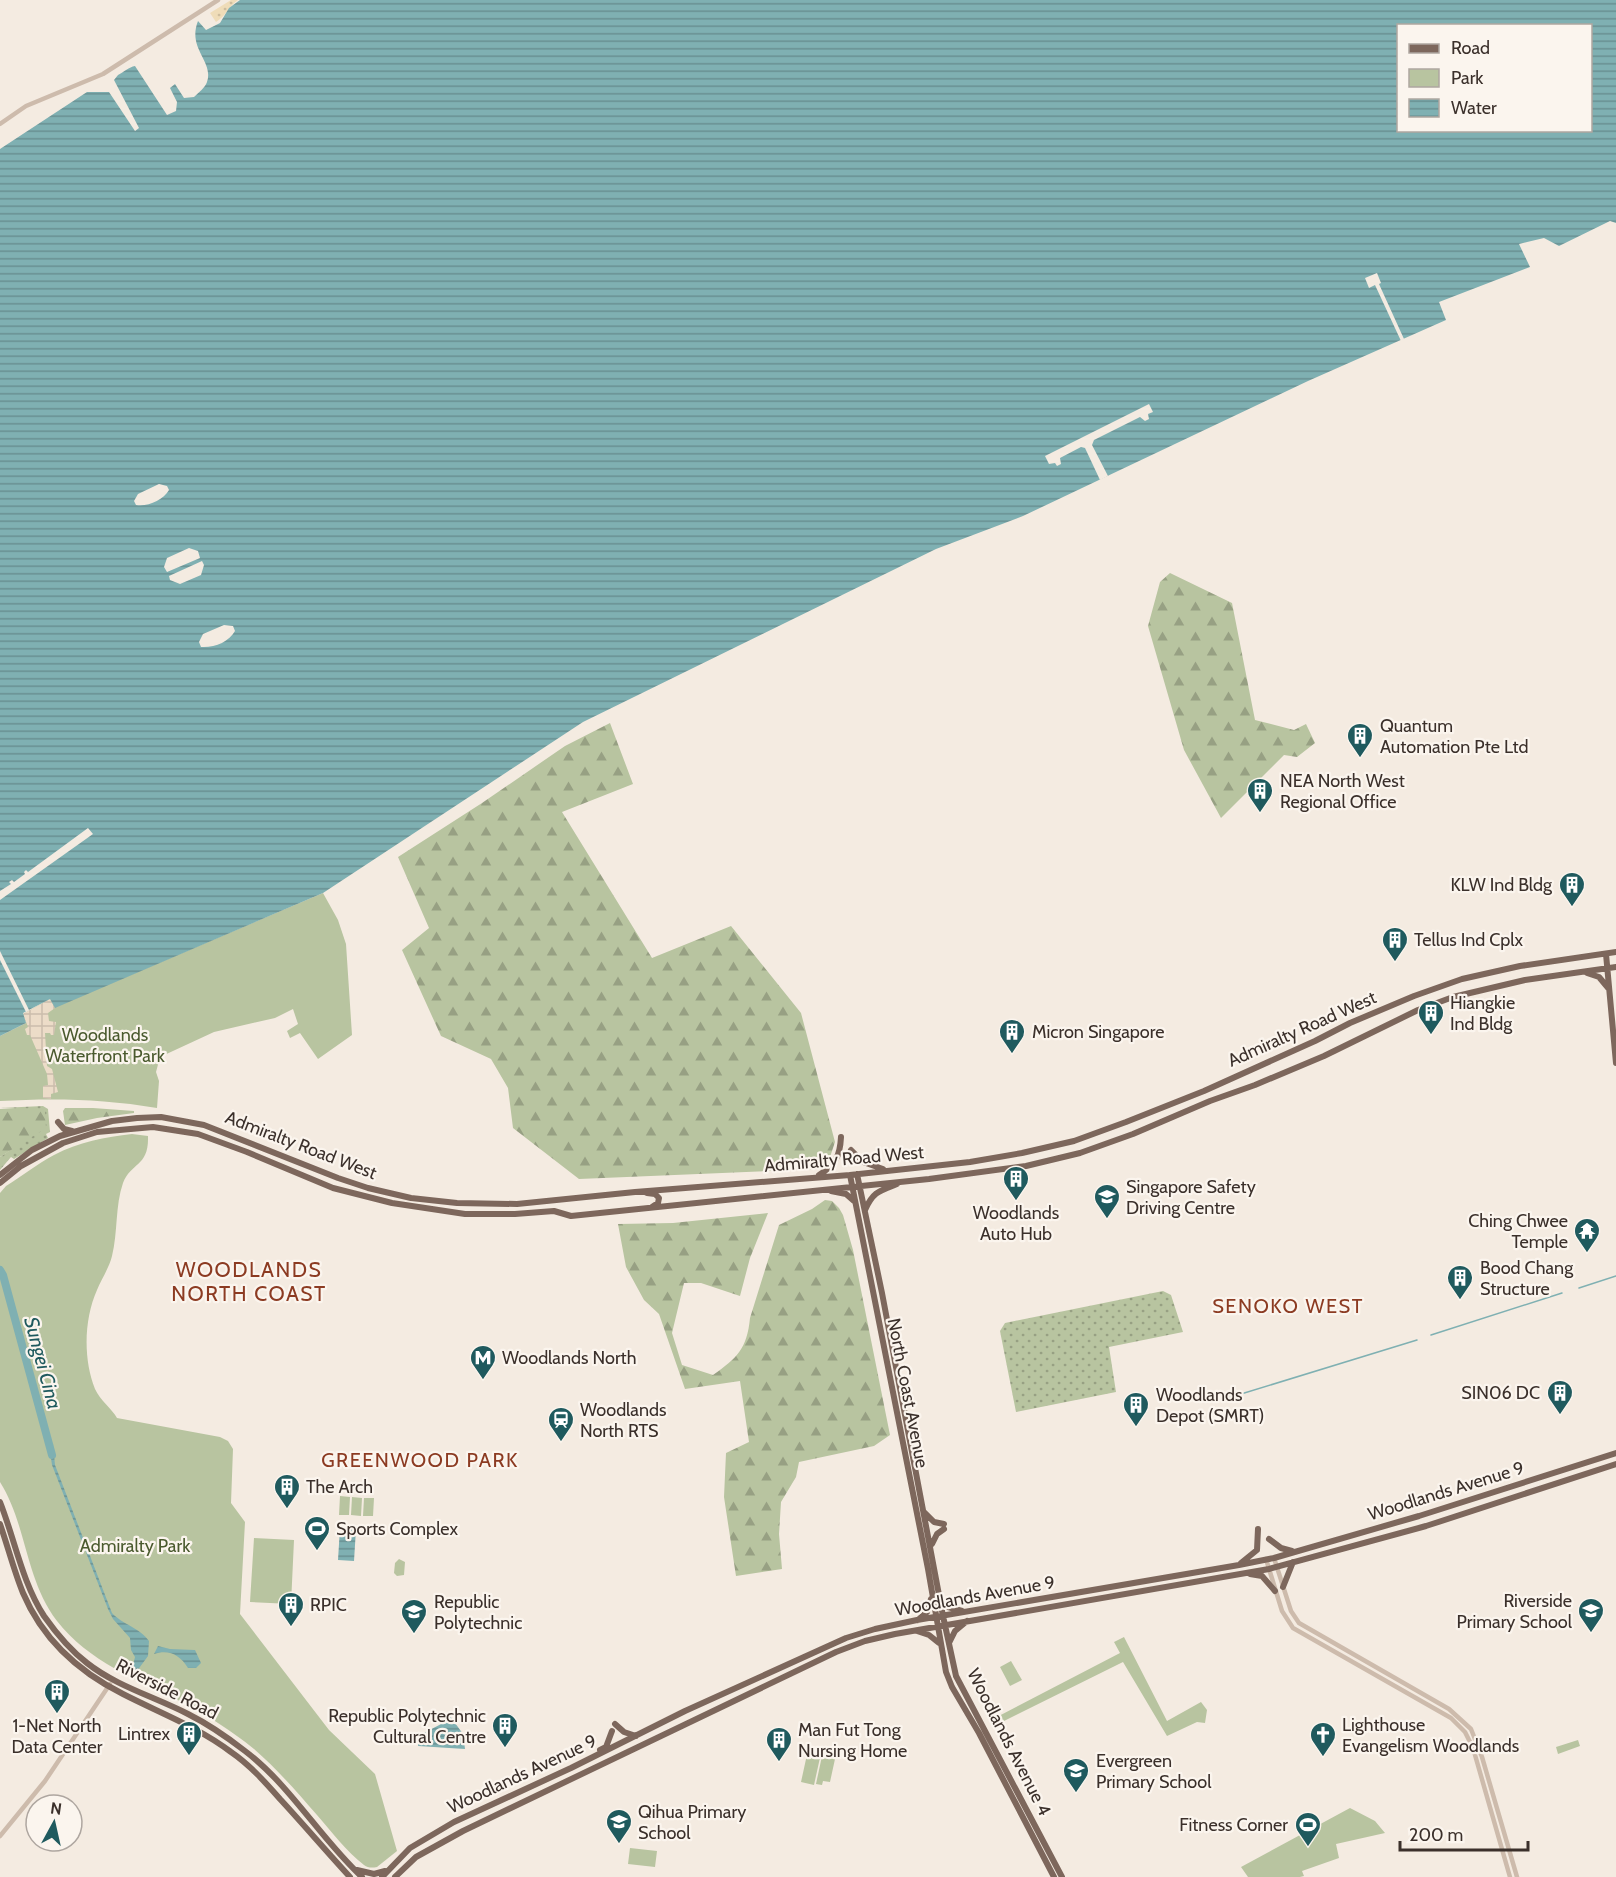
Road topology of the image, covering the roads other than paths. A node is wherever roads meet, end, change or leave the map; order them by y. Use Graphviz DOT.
graph roads {
  1 [pos="218,0"];
  2 [pos="0,124"];
  3 [pos="1615,952"];
  4 [pos="1606,954"];
  5 [pos="1608,968"];
  6 [pos="1616,968"];
  7 [pos="1582,972"];
  8 [pos="1610,989"];
  9 [pos="1616,1063"];
  10 [pos="1204,1091"];
  11 [pos="1210,1101"];
  12 [pos="1175,1103"];
  13 [pos="1183,1114"];
  14 [pos="58,1122"];
  15 [pos="73,1131"];
  16 [pos="841,1137"];
  17 [pos="242,1141"];
  18 [pos="56,1142"];
  19 [pos="256,1146"];
  20 [pos="237,1148"];
  21 [pos="851,1150"];
  22 [pos="247,1152"];
  23 [pos="887,1171"];
  24 [pos="853,1174"];
  25 [pos="0,1175"];
  26 [pos="816,1177"];
  27 [pos="903,1181"];
  28 [pos="0,1183"];
  29 [pos="861,1185"];
  30 [pos="852,1186"];
  31 [pos="671,1189"];
  32 [pos="826,1190"];
  33 [pos="635,1192"];
  34 [pos="676,1204"];
  35 [pos="856,1204"];
  36 [pos="652,1207"];
  37 [pos="865,1210"];
  38 [pos="1616,1453"];
  39 [pos="1616,1464"];
  40 [pos="0,1502"];
  41 [pos="923,1511"];
  42 [pos="0,1524"];
  43 [pos="1258,1529"];
  44 [pos="1269,1539"];
  45 [pos="931,1547"];
  46 [pos="1295,1551"];
  47 [pos="1274,1558"];
  48 [pos="1266,1559"];
  49 [pos="1293,1562"];
  50 [pos="1239,1565"];
  51 [pos="1277,1567"];
  52 [pos="1269,1569"];
  53 [pos="1242,1574"];
  54 [pos="1283,1587"];
  55 [pos="1275,1591"];
  56 [pos="931,1593"];
  57 [pos="939,1596"];
  58 [pos="969,1612"];
  59 [pos="939,1617"];
  60 [pos="917,1620"];
  61 [pos="967,1621"];
  62 [pos="941,1626"];
  63 [pos="913,1631"];
  64 [pos="949,1644"];
  65 [pos="941,1647"];
  66 [pos="113,1679"];
  67 [pos="747,1682"];
  68 [pos="108,1686"];
  69 [pos="756,1692"];
  70 [pos="690,1708"];
  71 [pos="697,1720"];
  72 [pos="615,1724"];
  73 [pos="612,1731"];
  74 [pos="636,1736"];
  75 [pos="588,1760"];
  76 [pos="0,1836"];
  77 [pos="354,1869"];
  78 [pos="388,1869"];
  79 [pos="397,1876"];
  80 [pos="350,1877"];
  81 [pos="362,1877"];
  82 [pos="382,1877"];
  83 [pos="1054,1877"];
  84 [pos="1062,1877"];
  85 [pos="1510,1877"];
  86 [pos="1517,1877"];
  1 -- 2 [label="street"];
  3 -- 4 [label="main road, Admiralty Road West"];
  3 -- 6 [label="main road"];
  4 -- 5 [label="main road"];
  4 -- 10 [label="main road, Admiralty Road West"];
  5 -- 6 [label="main road, Admiralty Road West"];
  5 -- 7 [label="main road, Admiralty Road West"];
  5 -- 8 [label="main road"];
  7 -- 8 [label="main road"];
  7 -- 11 [label="main road, Admiralty Road West"];
  8 -- 9 [label="main road"];
  10 -- 11 [label="main road"];
  10 -- 12 [label="main road, Admiralty Road West"];
  11 -- 13 [label="main road, Admiralty Road West"];
  12 -- 13 [label="main road"];
  12 -- 23 [label="main road, Admiralty Road West"];
  13 -- 27 [label="main road, Admiralty Road West"];
  14 -- 15 [label="main road"];
  15 -- 17 [label="main road, Admiralty Road West"];
  15 -- 18 [label="main road, Admiralty Road West"];
  16 -- 26 [label="main road"];
  17 -- 19 [label="main road, Admiralty Road West"];
  17 -- 22 [label="main road"];
  18 -- 20 [label="main road, Admiralty Road West"];
  18 -- 25 [label="main road"];
  18 -- 28 [label="main road"];
  19 -- 22 [label="main road"];
  19 -- 33 [label="main road, Admiralty Road West"];
  20 -- 22 [label="main road, Admiralty Road West"];
  20 -- 22 [label="main road"];
  21 -- 23 [label="main road"];
  22 -- 36 [label="main road, Admiralty Road West"];
  23 -- 24 [label="main road, Admiralty Road West"];
  24 -- 26 [label="main road, Admiralty Road West"];
  24 -- 29 [label="main road"];
  24 -- 30 [label="main road, North Coast Avenue"];
  26 -- 31 [label="main road, Admiralty Road West"];
  27 -- 29 [label="main road, Admiralty Road West"];
  27 -- 37 [label="main road"];
  29 -- 30 [label="main road, Admiralty Road West"];
  29 -- 37 [label="main road"];
  30 -- 32 [label="main road, Admiralty Road West"];
  30 -- 35 [label="main road, North Coast Avenue"];
  31 -- 33 [label="main road, Admiralty Road West"];
  31 -- 34 [label="main road"];
  32 -- 34 [label="main road, Admiralty Road West"];
  32 -- 35 [label="main road"];
  33 -- 36 [label="main road"];
  34 -- 36 [label="main road, Admiralty Road West"];
  35 -- 56 [label="main road, North Coast Avenue"];
  37 -- 41 [label="main road, North Coast Avenue"];
  38 -- 46 [label="main road, Woodlands Avenue 9"];
  39 -- 49 [label="main road, Woodlands Avenue 9"];
  40 -- 66 [label="main road, Riverside Road"];
  41 -- 45 [label="main road, North Coast Avenue"];
  41 -- 45 [label="main road"];
  42 -- 68 [label="main road, Riverside Road"];
  43 -- 50 [label="main road"];
  44 -- 46 [label="main road"];
  45 -- 57 [label="main road, North Coast Avenue"];
  46 -- 47 [label="main road, Woodlands Avenue 9"];
  47 -- 48 [label="main road, Woodlands Avenue 9"];
  47 -- 51 [label="street"];
  48 -- 50 [label="main road, Woodlands Avenue 9"];
  48 -- 52 [label="street"];
  49 -- 51 [label="main road, Woodlands Avenue 9"];
  49 -- 54 [label="main road"];
  50 -- 58 [label="main road, Woodlands Avenue 9"];
  51 -- 52 [label="main road, Woodlands Avenue 9"];
  51 -- 54 [label="street"];
  52 -- 53 [label="main road, Woodlands Avenue 9"];
  52 -- 55 [label="street"];
  53 -- 55 [label="main road"];
  53 -- 61 [label="main road, Woodlands Avenue 9"];
  54 -- 86 [label="street"];
  55 -- 85 [label="street"];
  56 -- 59 [label="main road, North Coast Avenue"];
  56 -- 60 [label="main road"];
  57 -- 58 [label="main road"];
  57 -- 59 [label="main road, North Coast Avenue"];
  58 -- 59 [label="main road, Woodlands Avenue 9"];
  59 -- 60 [label="main road, Woodlands Avenue 9"];
  59 -- 62 [label="main road, Woodlands Avenue 4"];
  60 -- 67 [label="main road, Woodlands Avenue 9"];
  61 -- 62 [label="main road, Woodlands Avenue 9"];
  61 -- 64 [label="main road"];
  62 -- 63 [label="main road, Woodlands Avenue 9"];
  62 -- 64 [label="main road, Woodlands Avenue 4"];
  62 -- 65 [label="main road, Woodlands Avenue 4"];
  63 -- 65 [label="main road"];
  63 -- 69 [label="main road, Woodlands Avenue 9"];
  64 -- 84 [label="main road, Woodlands Avenue 4"];
  65 -- 83 [label="main road, Woodlands Avenue 4"];
  66 -- 68 [label="street"];
  66 -- 77 [label="main road, Riverside Road"];
  67 -- 69 [label="main road"];
  67 -- 70 [label="main road, Woodlands Avenue 9"];
  68 -- 76 [label="street"];
  68 -- 80 [label="main road, Riverside Road"];
  69 -- 71 [label="main road, Woodlands Avenue 9"];
  70 -- 71 [label="main road"];
  70 -- 74 [label="main road, Woodlands Avenue 9"];
  71 -- 79 [label="main road, Woodlands Avenue 9"];
  72 -- 74 [label="main road"];
  73 -- 75 [label="main road"];
  74 -- 75 [label="main road, Woodlands Avenue 9"];
  75 -- 78 [label="main road, Woodlands Avenue 9"];
  77 -- 78 [label="main road"];
  77 -- 81 [label="main road, Riverside Road"];
  78 -- 82 [label="main road, Woodlands Avenue 9"];
}
